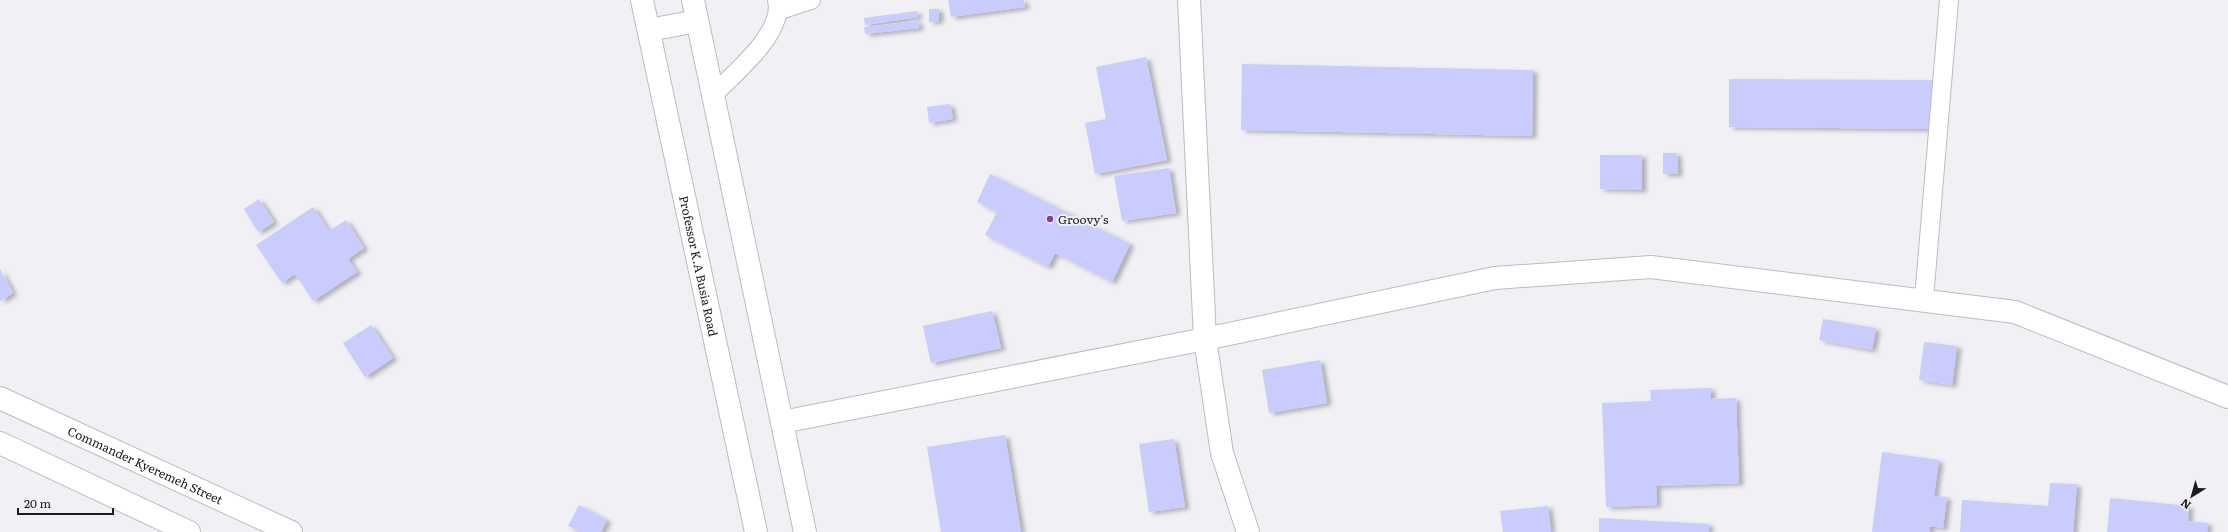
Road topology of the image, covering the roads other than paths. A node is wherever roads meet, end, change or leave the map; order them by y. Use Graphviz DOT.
graph roads {
  1 [pos="642,0"];
  2 [pos="692,0"];
  3 [pos="811,0"];
  4 [pos="1189,0"];
  5 [pos="1949,0"];
  6 [pos="778,5"];
  7 [pos="697,21"];
  8 [pos="649,30"];
  9 [pos="713,95"];
  10 [pos="1924,299"];
  11 [pos="1205,339"];
  12 [pos="2228,397"];
  13 [pos="0,398"];
  14 [pos="782,422"];
  15 [pos="0,443"];
  16 [pos="189,532"];
  17 [pos="290,532"];
  18 [pos="756,532"];
  19 [pos="805,532"];
  20 [pos="1248,532"];
  1 -- 8 [label="street, Professor K.A Busia Road"];
  2 -- 7 [label="street"];
  3 -- 6 [label="lane"];
  4 -- 11 [label="street"];
  5 -- 10 [label="lane"];
  6 -- 9 [label="lane"];
  7 -- 8 [label="street"];
  7 -- 9 [label="street"];
  8 -- 18 [label="street, Professor K.A Busia Road"];
  9 -- 14 [label="street"];
  10 -- 11 [label="street"];
  10 -- 12 [label="street"];
  11 -- 14 [label="street"];
  11 -- 20 [label="street"];
  13 -- 17 [label="street, Commander Kyeremeh Street"];
  14 -- 19 [label="street"];
  15 -- 16 [label="street"];
}
